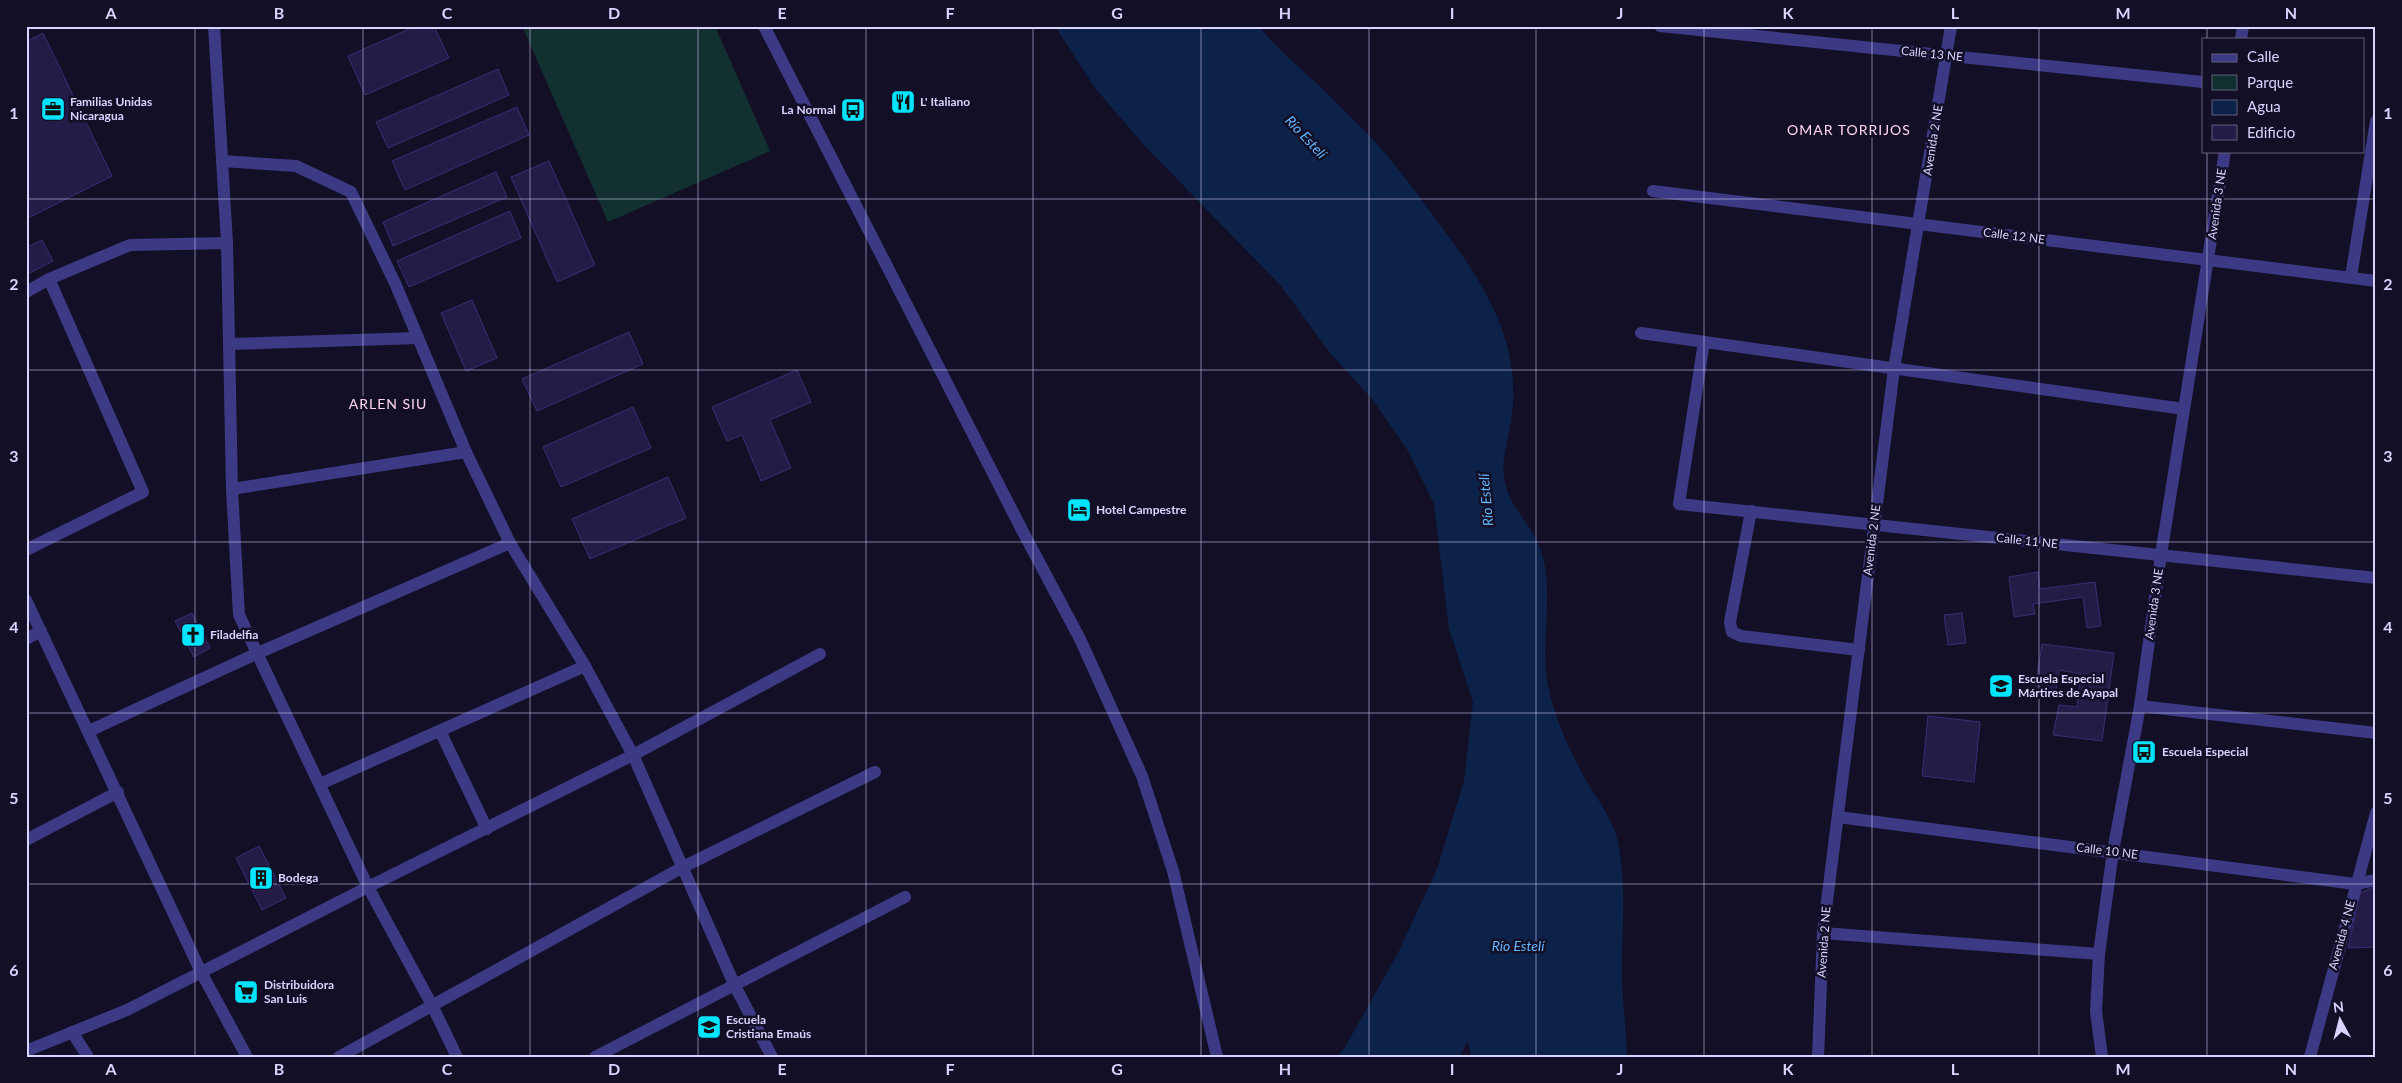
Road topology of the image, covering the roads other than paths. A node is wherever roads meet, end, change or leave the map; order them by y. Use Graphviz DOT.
graph roads {
  1 [pos="214,26"];
  2 [pos="764,26"];
  3 [pos="1660,26"];
  4 [pos="1951,26"];
  5 [pos="1946,56"];
  6 [pos="2202,82"];
  7 [pos="2375,127"];
  8 [pos="2224,152"];
  9 [pos="222,161"];
  10 [pos="1653,191"];
  11 [pos="1919,224"];
  12 [pos="227,243"];
  13 [pos="2208,260"];
  14 [pos="2351,277"];
  15 [pos="49,279"];
  16 [pos="2376,281"];
  17 [pos="26,292"];
  18 [pos="1641,333"];
  19 [pos="418,338"];
  20 [pos="1704,342"];
  21 [pos="229,344"];
  22 [pos="1894,369"];
  23 [pos="2184,409"];
  24 [pos="466,452"];
  25 [pos="232,489"];
  26 [pos="1751,512"];
  27 [pos="1874,524"];
  28 [pos="510,543"];
  29 [pos="26,550"];
  30 [pos="2161,555"];
  31 [pos="2376,578"];
  32 [pos="26,600"];
  33 [pos="41,631"];
  34 [pos="26,639"];
  35 [pos="1859,650"];
  36 [pos="258,653"];
  37 [pos="820,654"];
  38 [pos="585,666"];
  39 [pos="2140,706"];
  40 [pos="89,731"];
  41 [pos="440,731"];
  42 [pos="2376,733"];
  43 [pos="633,755"];
  44 [pos="875,772"];
  45 [pos="320,784"];
  46 [pos="118,792"];
  47 [pos="2376,814"];
  48 [pos="1838,817"];
  49 [pos="487,829"];
  50 [pos="26,840"];
  51 [pos="2113,851"];
  52 [pos="683,867"];
  53 [pos="2376,880"];
  54 [pos="2355,884"];
  55 [pos="368,887"];
  56 [pos="905,897"];
  57 [pos="1823,933"];
  58 [pos="2099,954"];
  59 [pos="201,972"];
  60 [pos="734,984"];
  61 [pos="433,1007"];
  62 [pos="72,1032"];
  63 [pos="26,1051"];
  64 [pos="88,1057"];
  65 [pos="247,1057"];
  66 [pos="339,1057"];
  67 [pos="457,1057"];
  68 [pos="596,1057"];
  69 [pos="772,1057"];
  70 [pos="1217,1057"];
  71 [pos="1818,1057"];
  72 [pos="2102,1057"];
  73 [pos="2310,1057"];
  1 -- 9 [label="street"];
  2 -- 70 [label="street"];
  3 -- 5 [label="street, Calle 13 NE"];
  4 -- 5 [label="street, Avenida 2 NE"];
  5 -- 6 [label="street, Calle 13 NE"];
  5 -- 11 [label="street, Avenida 2 NE"];
  7 -- 14 [label="street"];
  8 -- 13 [label="street, Avenida 3 NE"];
  9 -- 12 [label="street"];
  9 -- 19 [label="street"];
  10 -- 11 [label="street, Calle 12 NE"];
  11 -- 13 [label="street, Calle 12 NE"];
  11 -- 22 [label="street, Avenida 2 NE"];
  12 -- 15 [label="street"];
  12 -- 21 [label="street"];
  13 -- 14 [label="street, Calle 12 NE"];
  13 -- 23 [label="street, Avenida 3 NE"];
  14 -- 16 [label="street, Calle 12 NE"];
  15 -- 17 [label="street"];
  15 -- 29 [label="street"];
  18 -- 20 [label="street"];
  19 -- 21 [label="street"];
  19 -- 24 [label="street"];
  20 -- 22 [label="street"];
  20 -- 26 [label="street, Calle 11 NE"];
  21 -- 25 [label="street"];
  22 -- 23 [label="street"];
  22 -- 27 [label="street, Avenida 2 NE"];
  23 -- 30 [label="street, Avenida 3 NE"];
  24 -- 25 [label="street"];
  24 -- 28 [label="street"];
  25 -- 36 [label="street"];
  26 -- 27 [label="street, Calle 11 NE"];
  26 -- 35 [label="street"];
  27 -- 30 [label="street, Calle 11 NE"];
  27 -- 35 [label="street, Avenida 2 NE"];
  28 -- 36 [label="street"];
  28 -- 38 [label="street"];
  30 -- 31 [label="street, Calle 11 NE"];
  30 -- 39 [label="street, Avenida 3 NE"];
  32 -- 33 [label="street"];
  33 -- 34 [label="street"];
  33 -- 40 [label="street"];
  35 -- 48 [label="street, Avenida 2 NE"];
  36 -- 40 [label="street"];
  36 -- 45 [label="street"];
  37 -- 43 [label="street"];
  38 -- 41 [label="street"];
  38 -- 43 [label="street"];
  39 -- 42 [label="street"];
  39 -- 51 [label="street, Avenida 3 NE"];
  40 -- 46 [label="street"];
  41 -- 45 [label="street"];
  41 -- 49 [label="street"];
  43 -- 49 [label="street"];
  43 -- 52 [label="street"];
  44 -- 52 [label="street"];
  45 -- 55 [label="street"];
  46 -- 50 [label="street"];
  46 -- 59 [label="street"];
  47 -- 54 [label="street, Avenida 4 NE"];
  48 -- 51 [label="street, Calle 10 NE"];
  48 -- 57 [label="street, Avenida 2 NE"];
  49 -- 55 [label="street"];
  51 -- 54 [label="street, Calle 10 NE"];
  51 -- 58 [label="street, Avenida 3 NE"];
  52 -- 60 [label="street"];
  52 -- 61 [label="street"];
  53 -- 54 [label="street, Calle 10 NE"];
  54 -- 73 [label="street, Avenida 4 NE"];
  55 -- 59 [label="street"];
  55 -- 61 [label="street"];
  56 -- 60 [label="street"];
  57 -- 58 [label="street"];
  57 -- 71 [label="street, Avenida 2 NE"];
  58 -- 72 [label="street, Avenida 3 NE"];
  59 -- 62 [label="street"];
  59 -- 65 [label="street"];
  60 -- 68 [label="street"];
  60 -- 69 [label="street"];
  61 -- 66 [label="street"];
  61 -- 67 [label="street"];
  62 -- 63 [label="street"];
  62 -- 64 [label="street"];
}
